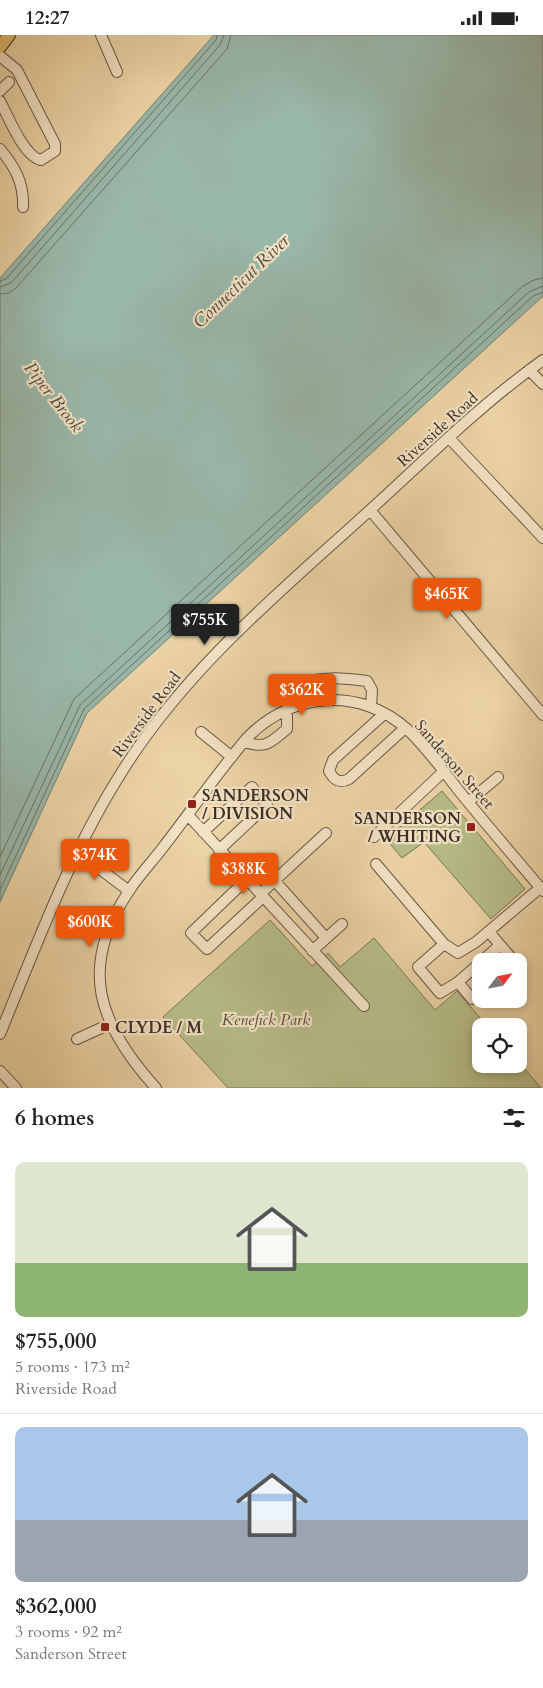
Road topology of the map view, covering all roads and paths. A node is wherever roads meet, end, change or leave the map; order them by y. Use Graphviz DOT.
graph roads {
  1 [pos="9,35"];
  2 [pos="101,35"];
  3 [pos="0,47"];
  4 [pos="0,56"];
  5 [pos="117,72"];
  6 [pos="15,79"];
  7 [pos="0,91"];
  8 [pos="0,101"];
  9 [pos="0,149"];
  10 [pos="23,207"];
  11 [pos="543,360"];
  12 [pos="529,370"];
  13 [pos="543,384"];
  14 [pos="449,438"];
  15 [pos="370,510"];
  16 [pos="543,538"];
  17 [pos="303,703"];
  18 [pos="371,707"];
  19 [pos="287,709"];
  20 [pos="384,714"];
  21 [pos="543,715"];
  22 [pos="405,728"];
  23 [pos="201,732"];
  24 [pos="244,742"];
  25 [pos="232,757"];
  26 [pos="443,772"];
  27 [pos="498,777"];
  28 [pos="468,802"];
  29 [pos="188,815"];
  30 [pos="204,832"];
  31 [pos="326,833"];
  32 [pos="374,837"];
  33 [pos="219,850"];
  34 [pos="76,851"];
  35 [pos="376,864"];
  36 [pos="247,879"];
  37 [pos="274,880"];
  38 [pos="542,889"];
  39 [pos="129,891"];
  40 [pos="262,896"];
  41 [pos="342,924"];
  42 [pos="489,932"];
  43 [pos="326,938"];
  44 [pos="444,944"];
  45 [pos="500,945"];
  46 [pos="312,951"];
  47 [pos="491,953"];
  48 [pos="507,953"];
  49 [pos="472,970"];
  50 [pos="458,982"];
  51 [pos="472,999"];
  52 [pos="364,1007"];
  53 [pos="110,1024"];
  54 [pos="0,1034"];
  55 [pos="77,1039"];
  56 [pos="0,1071"];
  57 [pos="16,1088"];
  58 [pos="156,1088"];
  1 -- 3 [label="main road"];
  2 -- 5 [label="street"];
  4 -- 6 [label="street"];
  6 -- 7 [label="street"];
  6 -- 8 [label="street"];
  9 -- 10 [label="street"];
  11 -- 12 [label="street, Riverside Road"];
  12 -- 13 [label="street"];
  12 -- 14 [label="street, Riverside Road"];
  14 -- 15 [label="street, Riverside Road"];
  14 -- 16 [label="street"];
  15 -- 21 [label="street"];
  15 -- 34 [label="street, Riverside Road"];
  17 -- 18 [label="street, Sanderson Street"];
  17 -- 18 [label="street"];
  17 -- 19 [label="street, Sanderson Street"];
  18 -- 20 [label="street, Sanderson Street"];
  19 -- 24 [label="street, Sanderson Street"];
  19 -- 24 [label="street"];
  20 -- 22 [label="street, Sanderson Street"];
  20 -- 22 [label="street"];
  22 -- 26 [label="street, Sanderson Street"];
  23 -- 25 [label="street"];
  24 -- 25 [label="street, Sanderson Street"];
  25 -- 29 [label="street, Sanderson Street"];
  26 -- 28 [label="street, Sanderson Street"];
  26 -- 32 [label="street"];
  27 -- 28 [label="street"];
  28 -- 38 [label="street, Sanderson Street"];
  29 -- 30 [label="street"];
  29 -- 39 [label="street, Sanderson Street"];
  30 -- 33 [label="street"];
  30 -- 33 [label="street"];
  31 -- 37 [label="street"];
  33 -- 36 [label="street"];
  34 -- 39 [label="street"];
  34 -- 54 [label="street, Riverside Road"];
  35 -- 44 [label="street"];
  36 -- 40 [label="street"];
  36 -- 40 [label="street"];
  37 -- 40 [label="street"];
  37 -- 43 [label="street"];
  38 -- 42 [label="street"];
  39 -- 53 [label="street, Sanderson Street"];
  40 -- 46 [label="street"];
  41 -- 43 [label="street"];
  42 -- 44 [label="street"];
  42 -- 45 [label="street"];
  43 -- 46 [label="street"];
  44 -- 50 [label="street"];
  45 -- 47 [label="street"];
  45 -- 48 [label="street"];
  46 -- 52 [label="street"];
  49 -- 50 [label="street"];
  50 -- 51 [label="street"];
  53 -- 55 [label="street"];
  53 -- 58 [label="street, Sanderson Street"];
  56 -- 57 [label="street"];
}
